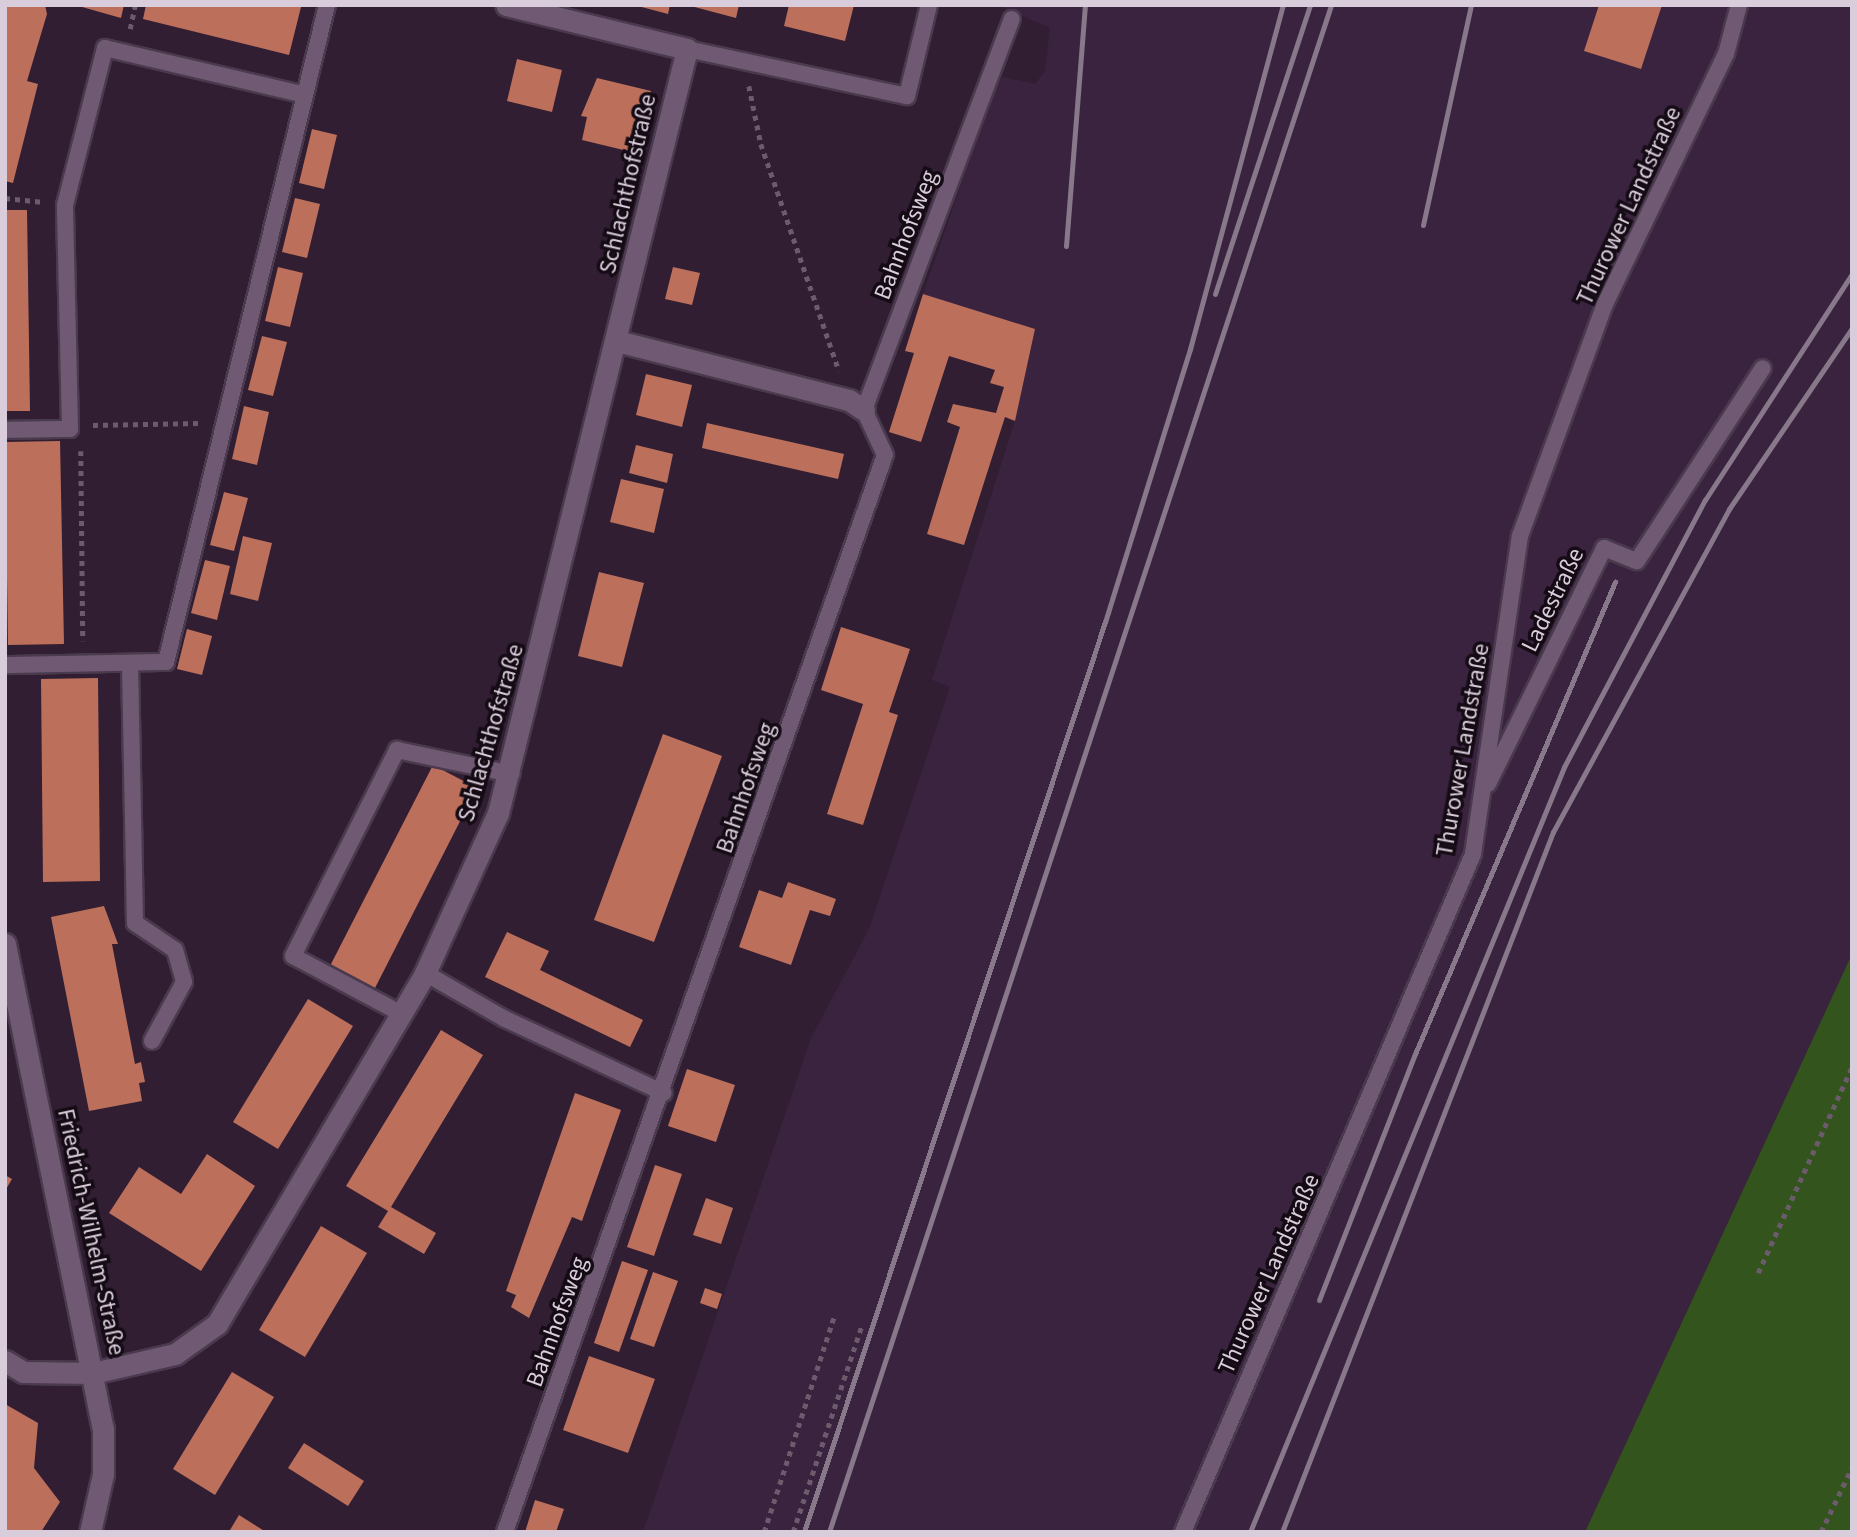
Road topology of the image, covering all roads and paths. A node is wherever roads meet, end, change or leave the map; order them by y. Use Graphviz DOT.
graph roads {
  1 [pos="327,5"];
  2 [pos="506,5"];
  3 [pos="929,5"];
  4 [pos="1739,5"];
  5 [pos="556,11"];
  6 [pos="1012,19"];
  7 [pos="687,49"];
  8 [pos="747,64"];
  9 [pos="305,94"];
  10 [pos="5,198"];
  11 [pos="65,205"];
  12 [pos="617,341"];
  13 [pos="1763,368"];
  14 [pos="856,405"];
  15 [pos="225,422"];
  16 [pos="75,427"];
  17 [pos="5,430"];
  18 [pos="130,663"];
  19 [pos="84,664"];
  20 [pos="5,665"];
  21 [pos="512,774"];
  22 [pos="1481,797"];
  23 [pos="5,944"];
  24 [pos="425,973"];
  25 [pos="402,1014"];
  26 [pos="152,1041"];
  27 [pos="1852,1067"];
  28 [pos="664,1093"];
  29 [pos="1758,1273"];
  30 [pos="834,1316"];
  31 [pos="862,1325"];
  32 [pos="5,1361"];
  33 [pos="93,1373"];
  34 [pos="1852,1467"];
  35 [pos="90,1532"];
  36 [pos="505,1532"];
  37 [pos="764,1532"];
  38 [pos="793,1532"];
  39 [pos="1183,1532"];
  40 [pos="1821,1532"];
  1 -- 9 [label="lane"];
  2 -- 5 [label="street"];
  3 -- 8 [label="lane"];
  4 -- 22 [label="lane, Thurower Landstraße"];
  5 -- 7 [label="street"];
  6 -- 14 [label="lane, Bahnhofsweg"];
  7 -- 8 [label="lane"];
  7 -- 12 [label="street, Schlachthofstraße"];
  8 -- 14 [label="path"];
  9 -- 11 [label="lane"];
  9 -- 15 [label="lane"];
  10 -- 11 [label="path"];
  11 -- 16 [label="lane"];
  12 -- 14 [label="street"];
  12 -- 21 [label="street, Schlachthofstraße"];
  13 -- 22 [label="lane, Ladestraße"];
  14 -- 28 [label="lane, Bahnhofsweg"];
  15 -- 16 [label="path"];
  15 -- 18 [label="lane"];
  16 -- 17 [label="lane"];
  16 -- 19 [label="path"];
  18 -- 19 [label="lane"];
  18 -- 26 [label="lane"];
  19 -- 20 [label="lane"];
  21 -- 24 [label="street, Schlachthofstraße"];
  21 -- 25 [label="lane"];
  22 -- 39 [label="lane, Thurower Landstraße"];
  23 -- 33 [label="street, Friedrich-Wilhelm-Straße"];
  24 -- 25 [label="street, Schlachthofstraße"];
  24 -- 28 [label="lane"];
  25 -- 33 [label="street, Schlachthofstraße"];
  27 -- 29 [label="path"];
  28 -- 36 [label="lane, Bahnhofsweg"];
  30 -- 37 [label="path"];
  31 -- 38 [label="path"];
  32 -- 33 [label="street, Schlachthofstraße"];
  33 -- 35 [label="street, Friedrich-Wilhelm-Straße"];
  34 -- 40 [label="path"];
}
